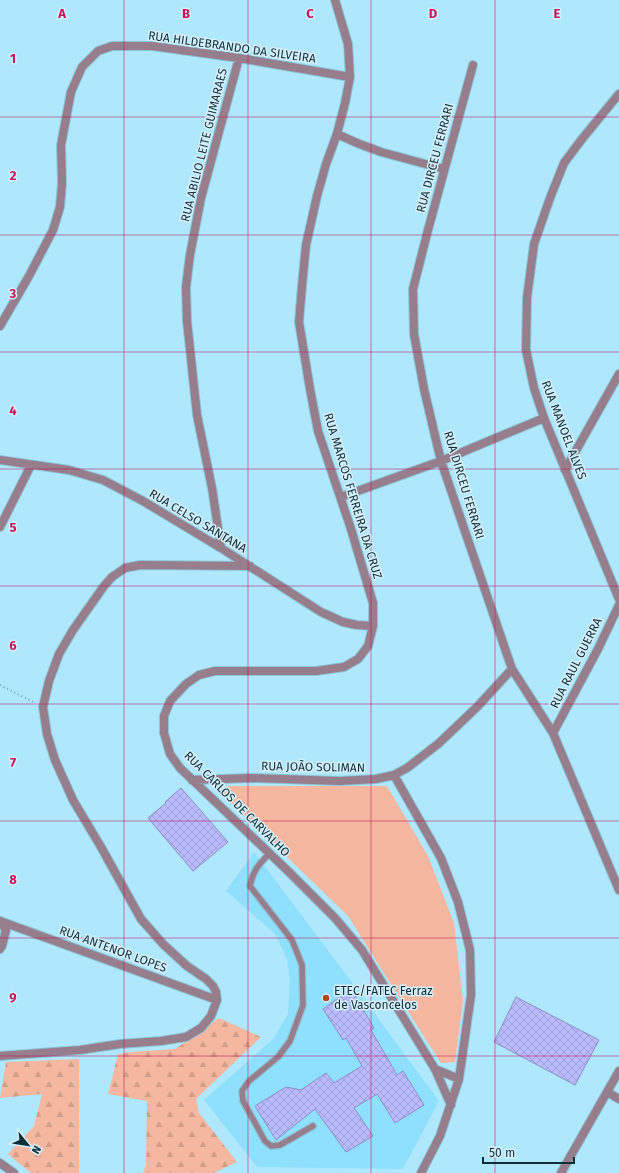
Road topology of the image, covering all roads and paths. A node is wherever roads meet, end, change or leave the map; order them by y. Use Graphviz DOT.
graph roads {
  1 [pos="335,0"];
  2 [pos="239,58"];
  3 [pos="473,65"];
  4 [pos="350,77"];
  5 [pos="619,94"];
  6 [pos="337,134"];
  7 [pos="444,169"];
  8 [pos="0,326"];
  9 [pos="619,374"];
  10 [pos="544,418"];
  11 [pos="0,460"];
  12 [pos="441,461"];
  13 [pos="31,465"];
  14 [pos="566,470"];
  15 [pos="340,496"];
  16 [pos="0,527"];
  17 [pos="221,548"];
  18 [pos="250,566"];
  19 [pos="619,599"];
  20 [pos="619,605"];
  21 [pos="374,626"];
  22 [pos="368,646"];
  23 [pos="512,669"];
  24 [pos="0,686"];
  25 [pos="43,708"];
  26 [pos="553,733"];
  27 [pos="394,776"];
  28 [pos="192,780"];
  29 [pos="269,854"];
  30 [pos="619,890"];
  31 [pos="0,921"];
  32 [pos="0,949"];
  33 [pos="217,1000"];
  34 [pos="0,1056"];
  35 [pos="435,1069"];
  36 [pos="619,1071"];
  37 [pos="459,1079"];
  38 [pos="607,1092"];
  39 [pos="619,1099"];
  40 [pos="451,1105"];
  41 [pos="313,1126"];
  42 [pos="0,1163"];
  43 [pos="14,1173"];
  44 [pos="421,1173"];
  45 [pos="561,1173"];
  1 -- 4 [label="street, RUA MARCOS FERREIRA DA CRUZ"];
  2 -- 4 [label="street, RUA HILDEBRANDO DA SILVEIRA"];
  2 -- 8 [label="street, RUA HILDEBRANDO DA SILVEIRA"];
  2 -- 17 [label="street, RUA ABILIO LEITE GUIMARAES"];
  3 -- 7 [label="street, RUA DIRCEU FERRARI"];
  4 -- 6 [label="street, RUA MARCOS FERREIRA DA CRUZ"];
  5 -- 10 [label="street, RUA MANOEL ALVES"];
  6 -- 7 [label="street"];
  6 -- 15 [label="street, RUA MARCOS FERREIRA DA CRUZ"];
  7 -- 12 [label="street, RUA DIRCEU FERRARI"];
  9 -- 14 [label="street"];
  10 -- 12 [label="street"];
  10 -- 14 [label="street, RUA MANOEL ALVES"];
  11 -- 13 [label="street, RUA CELSO SANTANA"];
  12 -- 15 [label="street"];
  12 -- 23 [label="street, RUA DIRCEU FERRARI"];
  13 -- 16 [label="street"];
  13 -- 17 [label="street, RUA CELSO SANTANA"];
  14 -- 19 [label="street, RUA MANOEL ALVES"];
  15 -- 21 [label="street, RUA MARCOS FERREIRA DA CRUZ"];
  17 -- 18 [label="street, RUA CELSO SANTANA"];
  18 -- 21 [label="street, RUA CELSO SANTANA"];
  18 -- 25 [label="street"];
  20 -- 26 [label="street, RUA RAUL GUERRA"];
  21 -- 22 [label="street, RUA MARCOS FERREIRA DA CRUZ"];
  22 -- 28 [label="street, RUA CARLOS DE CARVALHO"];
  23 -- 26 [label="street, RUA DIRCEU FERRARI"];
  23 -- 27 [label="street, RUA JOÃO SOLIMAN"];
  24 -- 25 [label="path"];
  25 -- 33 [label="street"];
  26 -- 30 [label="street, RUA DIRCEU FERRARI"];
  27 -- 28 [label="street, RUA JOÃO SOLIMAN"];
  27 -- 37 [label="street"];
  28 -- 29 [label="street, RUA CARLOS DE CARVALHO"];
  29 -- 35 [label="street, RUA CARLOS DE CARVALHO"];
  29 -- 41 [label="lane"];
  31 -- 32 [label="street"];
  31 -- 33 [label="street, RUA ANTENOR LOPES"];
  33 -- 34 [label="street"];
  35 -- 37 [label="street"];
  35 -- 40 [label="street, RUA CARLOS DE CARVALHO"];
  36 -- 38 [label="street"];
  37 -- 40 [label="street"];
  38 -- 39 [label="street"];
  38 -- 45 [label="street"];
  40 -- 44 [label="street"];
  42 -- 43 [label="street"];
}
